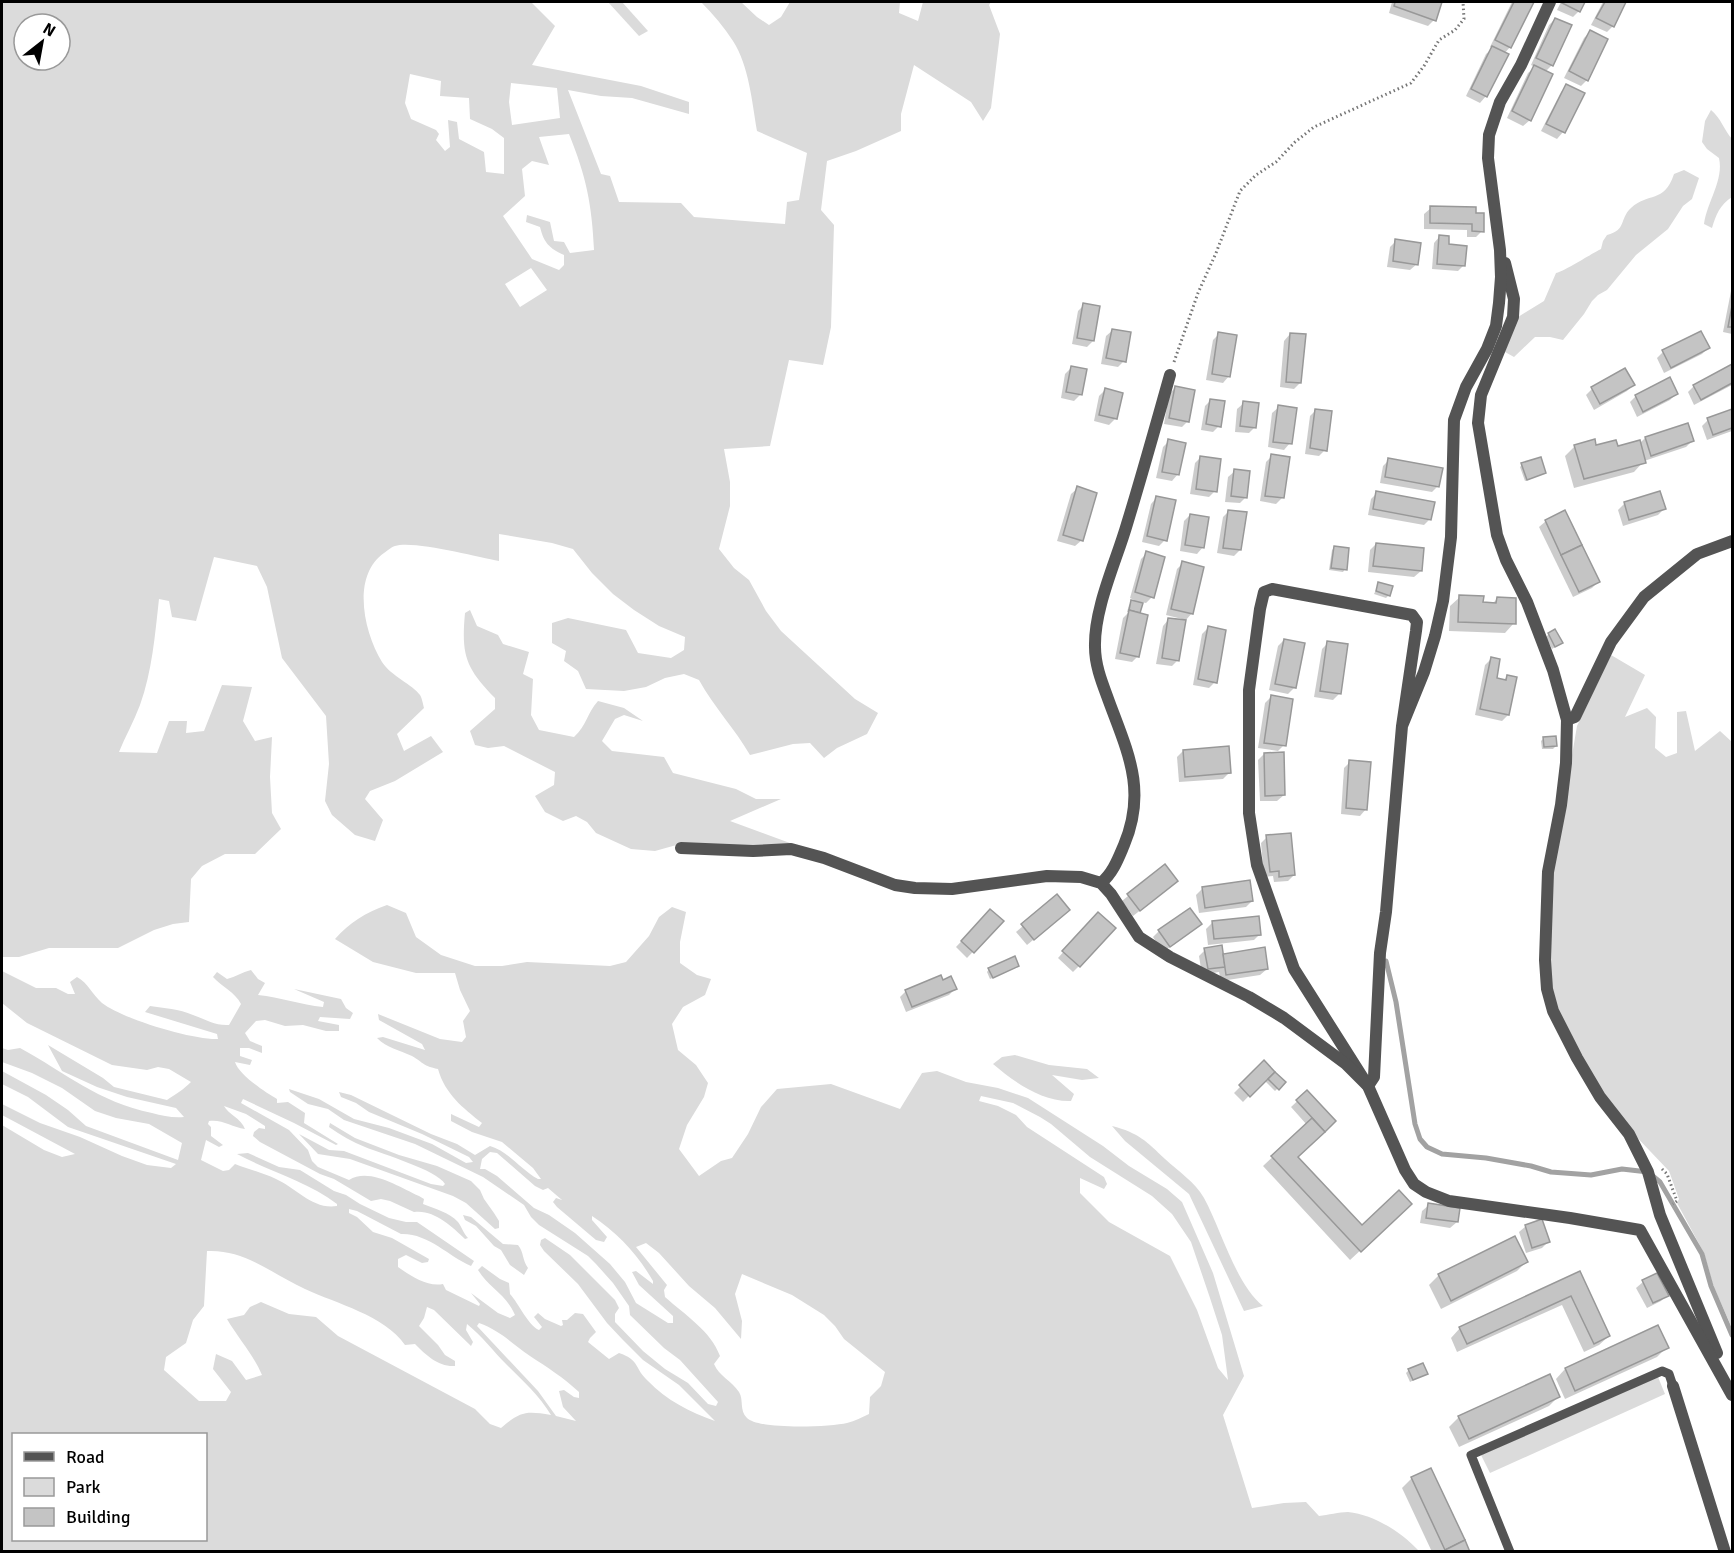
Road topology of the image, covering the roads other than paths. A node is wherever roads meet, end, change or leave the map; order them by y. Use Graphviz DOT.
graph roads {
  1 [pos="1550,2"];
  2 [pos="1500,250"];
  3 [pos="1170,375"];
  4 [pos="1732,541"];
  5 [pos="1567,720"];
  6 [pos="1402,726"];
  7 [pos="681,848"];
  8 [pos="1101,883"];
  9 [pos="1368,1086"];
  10 [pos="1673,1386"];
  11 [pos="1732,1393"];
  12 [pos="1510,1551"];
  13 [pos="1725,1551"];
  1 -- 2 [label="street"];
  2 -- 5 [label="street"];
  2 -- 6 [label="street"];
  3 -- 8 [label="street"];
  4 -- 5 [label="street"];
  5 -- 11 [label="street"];
  6 -- 9 [label="street"];
  6 -- 9 [label="street"];
  7 -- 8 [label="street"];
  8 -- 9 [label="street"];
  9 -- 11 [label="street"];
  10 -- 12 [label="lane"];
  10 -- 13 [label="street"];
}
